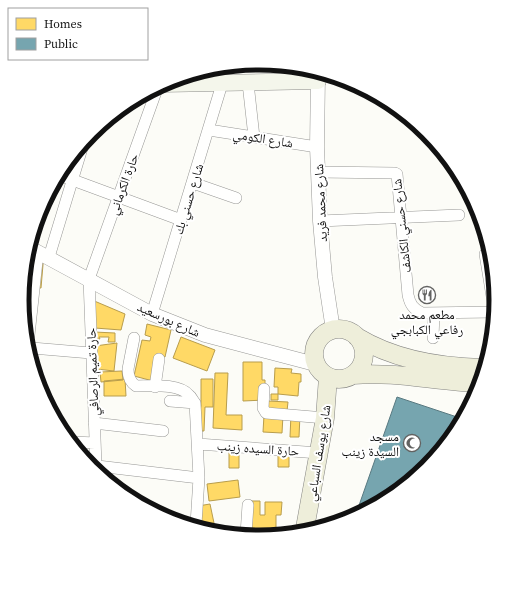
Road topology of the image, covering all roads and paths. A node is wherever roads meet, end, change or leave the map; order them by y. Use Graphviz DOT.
graph roads {
  1 [pos="318,78"];
  2 [pos="248,83"];
  3 [pos="180,84"];
  4 [pos="222,84"];
  5 [pos="154,96"];
  6 [pos="209,130"];
  7 [pos="254,137"];
  8 [pos="317,147"];
  9 [pos="74,164"];
  10 [pos="318,172"];
  11 [pos="67,178"];
  12 [pos="193,183"];
  13 [pos="119,197"];
  14 [pos="236,198"];
  15 [pos="459,215"];
  16 [pos="400,219"];
  17 [pos="181,220"];
  18 [pos="320,222"];
  19 [pos="40,253"];
  20 [pos="89,279"];
  21 [pos="489,312"];
  22 [pos="434,313"];
  23 [pos="152,314"];
  24 [pos="30,325"];
  25 [pos="333,330"];
  26 [pos="357,337"];
  27 [pos="134,338"];
  28 [pos="433,338"];
  29 [pos="34,348"];
  30 [pos="91,352"];
  31 [pos="160,359"];
  32 [pos="315,364"];
  33 [pos="479,368"];
  34 [pos="353,375"];
  35 [pos="328,377"];
  36 [pos="473,383"];
  37 [pos="155,386"];
  38 [pos="264,389"];
  39 [pos="170,400"];
  40 [pos="195,403"];
  41 [pos="325,418"];
  42 [pos="94,423"];
  43 [pos="163,431"];
  44 [pos="78,442"];
  45 [pos="95,442"];
  46 [pos="198,444"];
  47 [pos="319,453"];
  48 [pos="93,460"];
  49 [pos="99,466"];
  50 [pos="199,478"];
  51 [pos="248,504"];
  52 [pos="196,521"];
  53 [pos="305,526"];
  54 [pos="246,530"];
  1 -- 2 [label="main road"];
  1 -- 8 [label="street, شارع محمد فريد"];
  2 -- 4 [label="main road"];
  2 -- 7 [label="street"];
  3 -- 4 [label="main road"];
  4 -- 6 [label="street, شارع حسني بك"];
  5 -- 13 [label="street, حارة الكرماني"];
  6 -- 7 [label="street, شارع الكومي"];
  6 -- 12 [label="street, شارع حسني بك"];
  7 -- 8 [label="street, شارع الكومي"];
  8 -- 10 [label="street, شارع محمد فريد"];
  9 -- 11 [label="street"];
  10 -- 16 [label="street, شارع حسني الكاشف"];
  10 -- 18 [label="street, شارع محمد فريد"];
  11 -- 13 [label="street"];
  11 -- 19 [label="street"];
  12 -- 14 [label="street"];
  12 -- 17 [label="street, شارع حسني بك"];
  13 -- 17 [label="street"];
  13 -- 20 [label="street, حارة الكرماني"];
  15 -- 16 [label="street"];
  16 -- 18 [label="street"];
  16 -- 22 [label="street, شارع حسني الكاشف"];
  17 -- 23 [label="street, شارع حسني بك"];
  18 -- 25 [label="street, شارع محمد فريد"];
  19 -- 20 [label="street, شارع بورسعيد"];
  19 -- 24 [label="street"];
  20 -- 23 [label="street, شارع بورسعيد"];
  20 -- 30 [label="street, حارة تميم الرصافي"];
  21 -- 22 [label="street"];
  22 -- 28 [label="street"];
  23 -- 32 [label="street, شارع بورسعيد"];
  25 -- 26 [label="main road"];
  25 -- 32 [label="main road"];
  26 -- 33 [label="main road"];
  26 -- 34 [label="main road"];
  27 -- 37 [label="street"];
  29 -- 30 [label="street"];
  30 -- 42 [label="street, حارة تميم الرصافي"];
  31 -- 37 [label="street"];
  32 -- 35 [label="main road"];
  34 -- 35 [label="main road"];
  34 -- 36 [label="main road"];
  35 -- 41 [label="main road, شارع يوسف السباعي"];
  37 -- 40 [label="street"];
  38 -- 41 [label="street"];
  39 -- 40 [label="street"];
  40 -- 46 [label="street"];
  41 -- 47 [label="main road, شارع يوسف السباعي"];
  42 -- 43 [label="street"];
  42 -- 45 [label="street, حارة تميم الرصافي"];
  44 -- 45 [label="street"];
  45 -- 48 [label="street, حارة تميم الرصافي"];
  46 -- 47 [label="street, حارة السيده زينب"];
  46 -- 50 [label="street"];
  47 -- 53 [label="main road, شارع يوسف السباعي"];
  49 -- 50 [label="street"];
  50 -- 52 [label="street"];
  51 -- 54 [label="street"];
}
